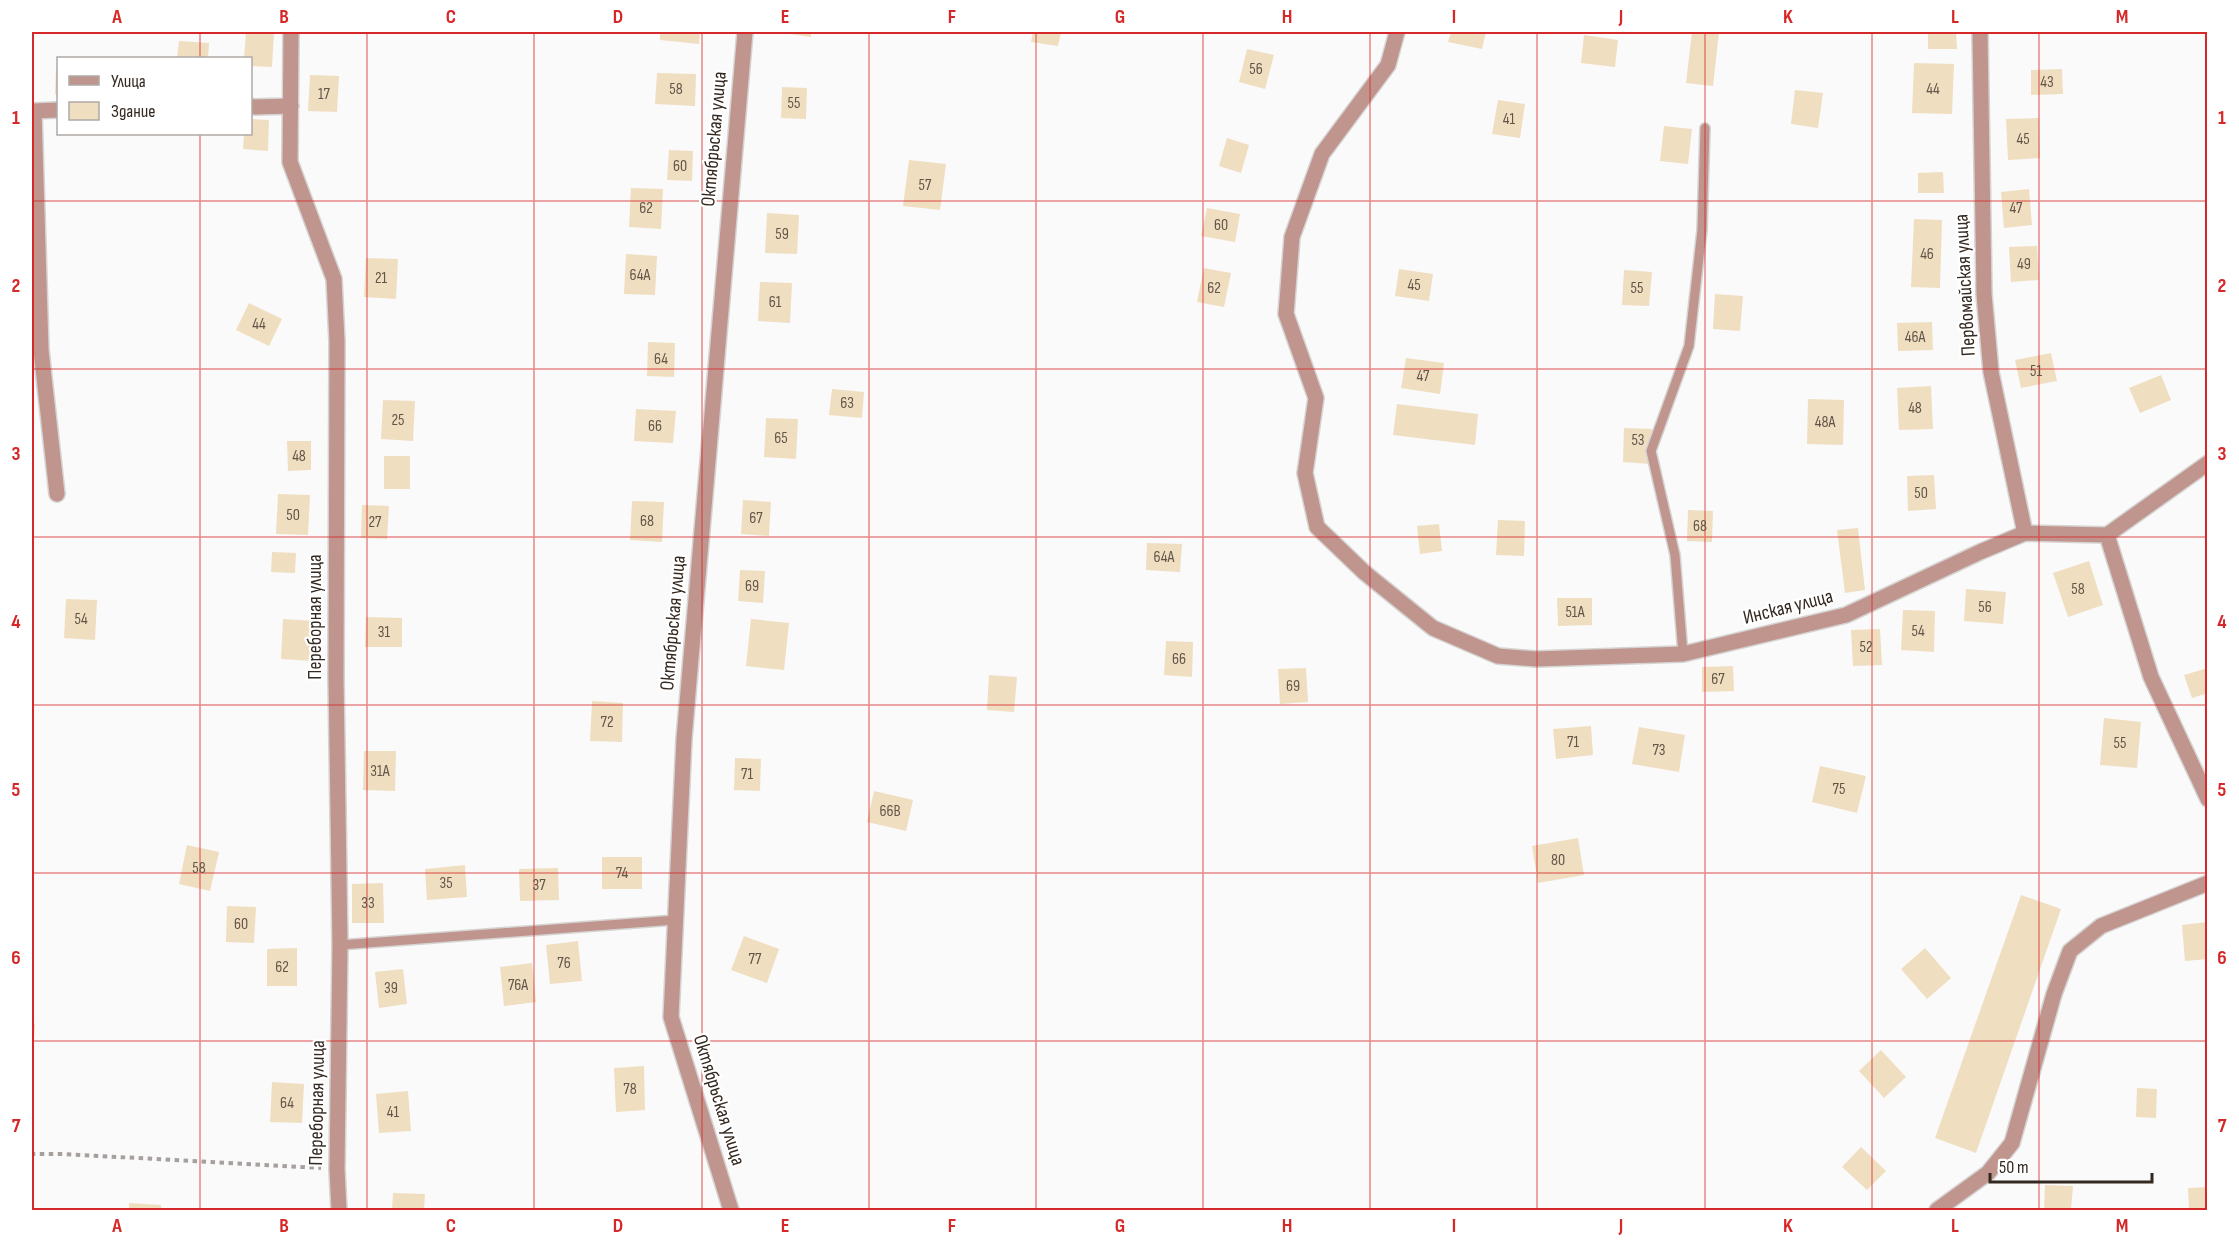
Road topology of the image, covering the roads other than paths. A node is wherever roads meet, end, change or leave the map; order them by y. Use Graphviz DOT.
graph roads {
  1 [pos="291,32"];
  2 [pos="745,32"];
  3 [pos="1397,32"];
  4 [pos="1980,32"];
  5 [pos="291,106"];
  6 [pos="252,107"];
  7 [pos="57,110"];
  8 [pos="33,111"];
  9 [pos="1705,128"];
  10 [pos="36,351"];
  11 [pos="2208,463"];
  12 [pos="57,494"];
  13 [pos="2025,533"];
  14 [pos="2107,535"];
  15 [pos="1683,654"];
  16 [pos="2208,800"];
  17 [pos="2208,883"];
  18 [pos="675,920"];
  19 [pos="340,945"];
  20 [pos="339,1210"];
  21 [pos="731,1210"];
  22 [pos="1937,1210"];
  1 -- 5 [label="street, Переборная улица"];
  2 -- 18 [label="street, Октябрьская улица"];
  3 -- 15 [label="street, Инская улица"];
  4 -- 13 [label="street, Первомайская улица"];
  5 -- 6 [label="street"];
  5 -- 19 [label="street, Переборная улица"];
  7 -- 8 [label="street"];
  8 -- 10 [label="street"];
  9 -- 15 [label="lane"];
  10 -- 12 [label="street"];
  11 -- 14 [label="street"];
  13 -- 14 [label="street, Инская улица"];
  13 -- 15 [label="street, Инская улица"];
  14 -- 16 [label="street"];
  17 -- 22 [label="street"];
  18 -- 19 [label="lane"];
  18 -- 21 [label="street, Октябрьская улица"];
  19 -- 20 [label="street, Переборная улица"];
}
